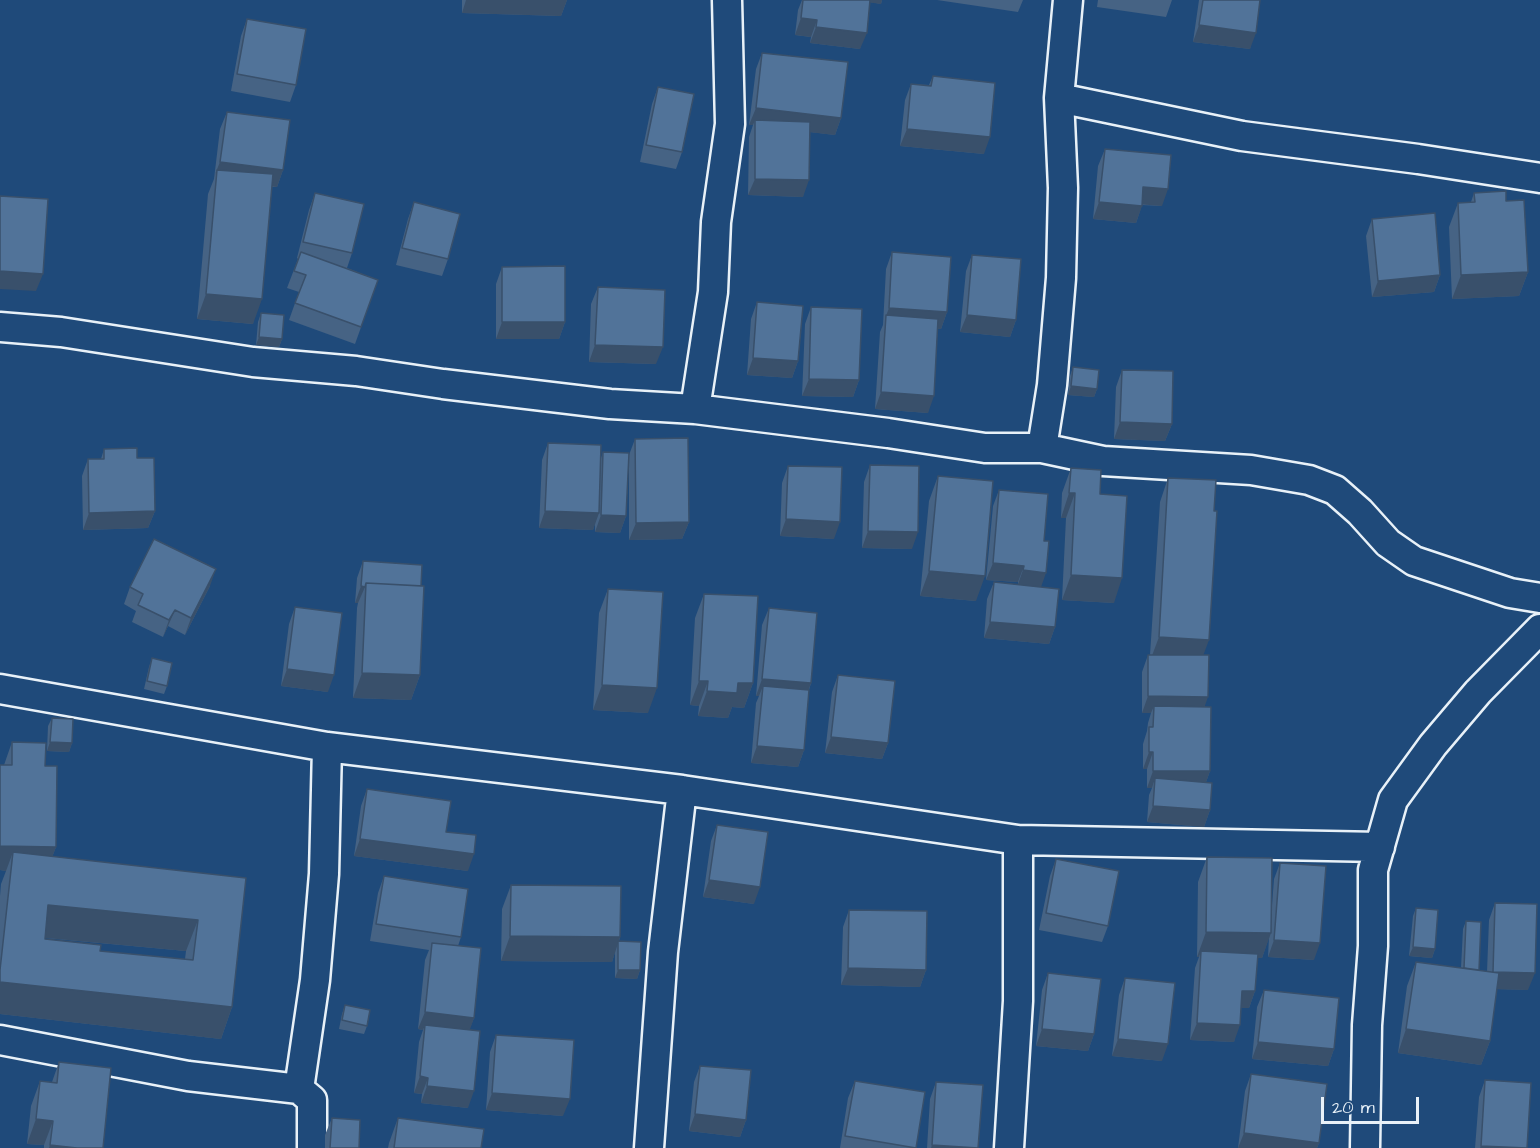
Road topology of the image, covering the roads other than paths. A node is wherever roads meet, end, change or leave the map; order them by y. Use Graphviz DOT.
graph roads {
  1 [pos="727,0"];
  2 [pos="1068,0"];
  3 [pos="1059,98"];
  4 [pos="1540,178"];
  5 [pos="0,327"];
  6 [pos="695,409"];
  7 [pos="1042,448"];
  8 [pos="1540,598"];
  9 [pos="1540,629"];
  10 [pos="0,689"];
  11 [pos="327,747"];
  12 [pos="682,790"];
  13 [pos="1018,840"];
  14 [pos="1380,847"];
  15 [pos="0,1040"];
  16 [pos="299,1089"];
  17 [pos="312,1148"];
  18 [pos="649,1148"];
  19 [pos="1009,1148"];
  20 [pos="1365,1148"];
  1 -- 6 [label="street"];
  2 -- 3 [label="street"];
  3 -- 4 [label="street"];
  3 -- 7 [label="street"];
  5 -- 6 [label="street"];
  6 -- 7 [label="street"];
  7 -- 8 [label="street"];
  9 -- 14 [label="street"];
  10 -- 11 [label="street"];
  11 -- 12 [label="street"];
  11 -- 16 [label="street"];
  12 -- 13 [label="street"];
  12 -- 18 [label="street"];
  13 -- 14 [label="street"];
  13 -- 19 [label="street"];
  14 -- 20 [label="street"];
  15 -- 16 [label="street"];
  16 -- 17 [label="street"];
}
